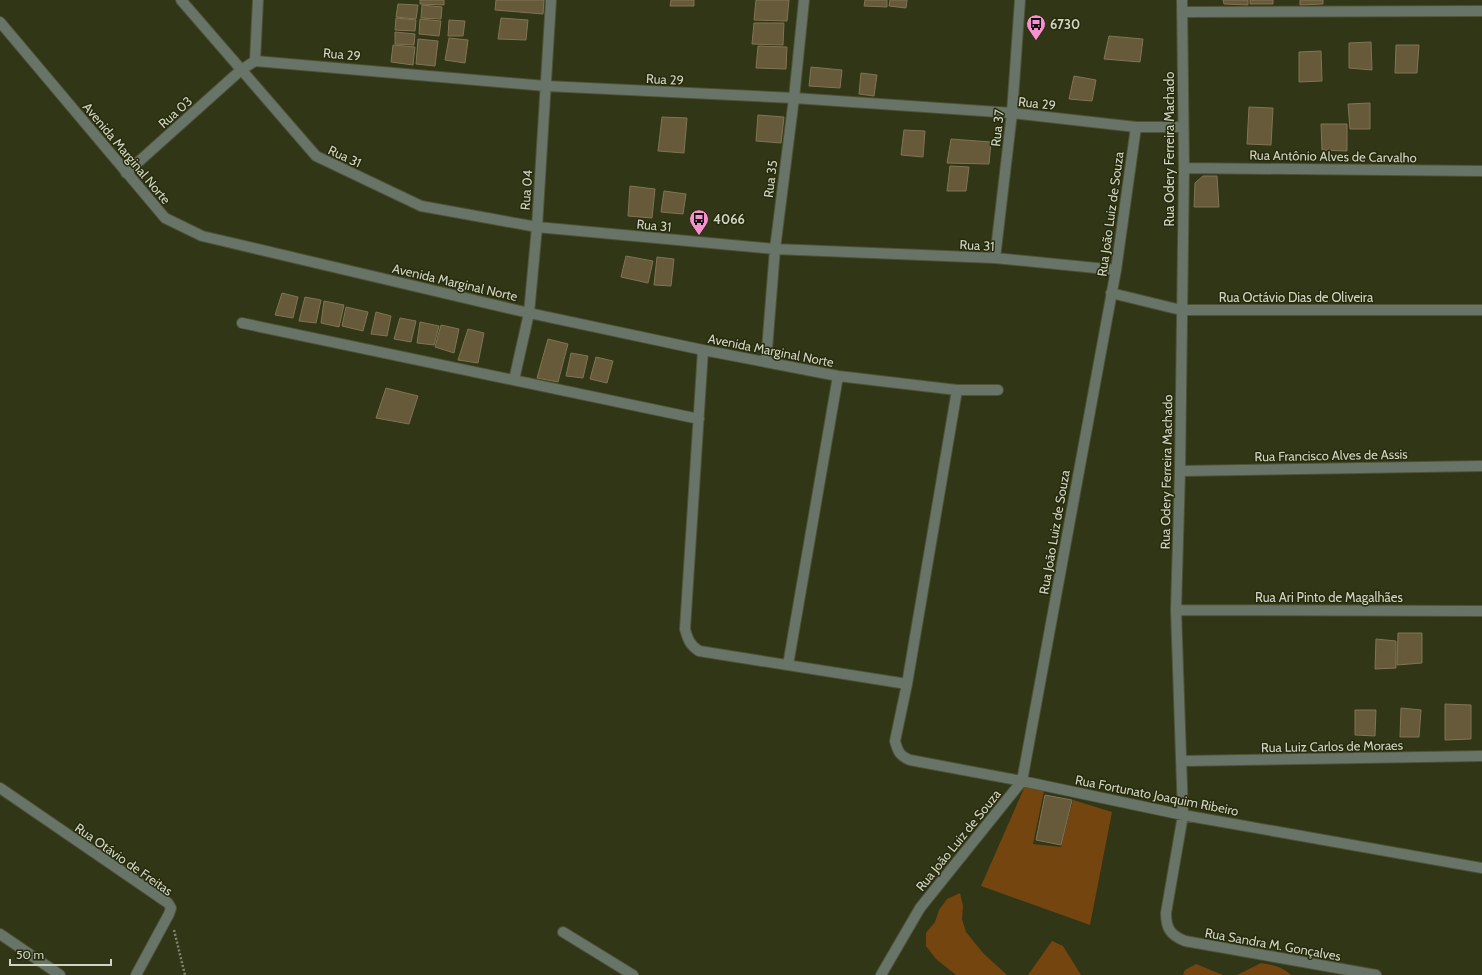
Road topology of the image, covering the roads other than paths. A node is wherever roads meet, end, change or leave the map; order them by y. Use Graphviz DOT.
graph roads {
  1 [pos="181,0"];
  2 [pos="258,0"];
  3 [pos="551,0"];
  4 [pos="804,0"];
  5 [pos="1020,0"];
  6 [pos="1182,0"];
  7 [pos="1482,11"];
  8 [pos="1182,12"];
  9 [pos="0,22"];
  10 [pos="255,61"];
  11 [pos="241,70"];
  12 [pos="546,86"];
  13 [pos="794,98"];
  14 [pos="1012,113"];
  15 [pos="1136,127"];
  16 [pos="1183,127"];
  17 [pos="1184,168"];
  18 [pos="1482,171"];
  19 [pos="126,173"];
  20 [pos="537,227"];
  21 [pos="775,249"];
  22 [pos="995,258"];
  23 [pos="1116,270"];
  24 [pos="1111,293"];
  25 [pos="1182,310"];
  26 [pos="1482,310"];
  27 [pos="529,313"];
  28 [pos="242,323"];
  29 [pos="703,350"];
  30 [pos="766,362"];
  31 [pos="838,376"];
  32 [pos="514,380"];
  33 [pos="957,390"];
  34 [pos="998,390"];
  35 [pos="699,419"];
  36 [pos="1482,466"];
  37 [pos="1180,471"];
  38 [pos="1176,610"];
  39 [pos="1482,610"];
  40 [pos="788,665"];
  41 [pos="907,684"];
  42 [pos="1482,756"];
  43 [pos="1182,761"];
  44 [pos="1022,781"];
  45 [pos="0,788"];
  46 [pos="1184,815"];
  47 [pos="1482,868"];
  48 [pos="1170,931"];
  49 [pos="564,932"];
  50 [pos="0,934"];
  51 [pos="60,975"];
  52 [pos="136,975"];
  53 [pos="633,975"];
  54 [pos="881,975"];
  55 [pos="1376,975"];
  1 -- 11 [label="street"];
  2 -- 10 [label="street"];
  3 -- 12 [label="street, Rua 04"];
  4 -- 13 [label="street, Rua 35"];
  5 -- 14 [label="street, Rua 37"];
  6 -- 8 [label="street"];
  7 -- 8 [label="street"];
  8 -- 16 [label="street, Rua Odery Ferreira Machado"];
  9 -- 19 [label="street, Avenida Marginal Norte"];
  10 -- 11 [label="street"];
  10 -- 12 [label="street, Rua 29"];
  11 -- 19 [label="street, Rua 03"];
  11 -- 20 [label="street, Rua 31"];
  12 -- 13 [label="street, Rua 29"];
  12 -- 20 [label="street, Rua 04"];
  13 -- 14 [label="street, Rua 29"];
  13 -- 21 [label="street, Rua 35"];
  14 -- 15 [label="street, Rua 29"];
  14 -- 22 [label="street, Rua 37"];
  15 -- 16 [label="street, Rua 29"];
  15 -- 23 [label="street, Rua João Luiz de Souza"];
  16 -- 17 [label="street, Rua Odery Ferreira Machado"];
  17 -- 18 [label="street, Rua Antônio Alves de Carvalho"];
  17 -- 25 [label="street, Rua Odery Ferreira Machado"];
  19 -- 27 [label="street, Avenida Marginal Norte"];
  20 -- 21 [label="street, Rua 31"];
  20 -- 27 [label="street, Rua 04"];
  21 -- 22 [label="street, Rua 31"];
  21 -- 30 [label="street, Rua 35"];
  22 -- 23 [label="street, Rua 31"];
  23 -- 24 [label="street, Rua João Luiz de Souza"];
  24 -- 25 [label="street, Rua Octávio Dias de Oliveira"];
  24 -- 44 [label="street, Rua João Luiz de Souza"];
  25 -- 26 [label="street, Rua Octávio Dias de Oliveira"];
  25 -- 37 [label="street, Rua Odery Ferreira Machado"];
  27 -- 29 [label="street, Avenida Marginal Norte"];
  27 -- 32 [label="street, Rua 04"];
  28 -- 32 [label="street"];
  29 -- 30 [label="street, Avenida Marginal Norte"];
  29 -- 35 [label="street"];
  30 -- 31 [label="street, Avenida Marginal Norte"];
  31 -- 33 [label="street, Avenida Marginal Norte"];
  31 -- 40 [label="street"];
  32 -- 35 [label="street"];
  33 -- 34 [label="street, Avenida Marginal Norte"];
  33 -- 41 [label="street"];
  35 -- 40 [label="street"];
  36 -- 37 [label="street, Rua Francisco Alves de Assis"];
  37 -- 38 [label="street, Rua Odery Ferreira Machado"];
  38 -- 39 [label="street, Rua Ari Pinto de Magalhães"];
  38 -- 43 [label="street, Rua Odery Ferreira Machado"];
  40 -- 41 [label="street"];
  41 -- 44 [label="street, Rua Fortunato Joaquim Ribeiro"];
  42 -- 43 [label="street, Rua Luiz Carlos de Moraes"];
  43 -- 46 [label="street, Rua Odery Ferreira Machado"];
  44 -- 46 [label="street, Rua Fortunato Joaquim Ribeiro"];
  44 -- 54 [label="street, Rua João Luiz de Souza"];
  45 -- 52 [label="street, Rua Otávio de Freitas"];
  46 -- 47 [label="street, Rua Fortunato Joaquim Ribeiro"];
  46 -- 48 [label="street, Rua Odery Ferreira Machado"];
  48 -- 55 [label="street, Rua Sandra M. Gonçalves"];
  49 -- 53 [label="street"];
  50 -- 51 [label="street"];
}
